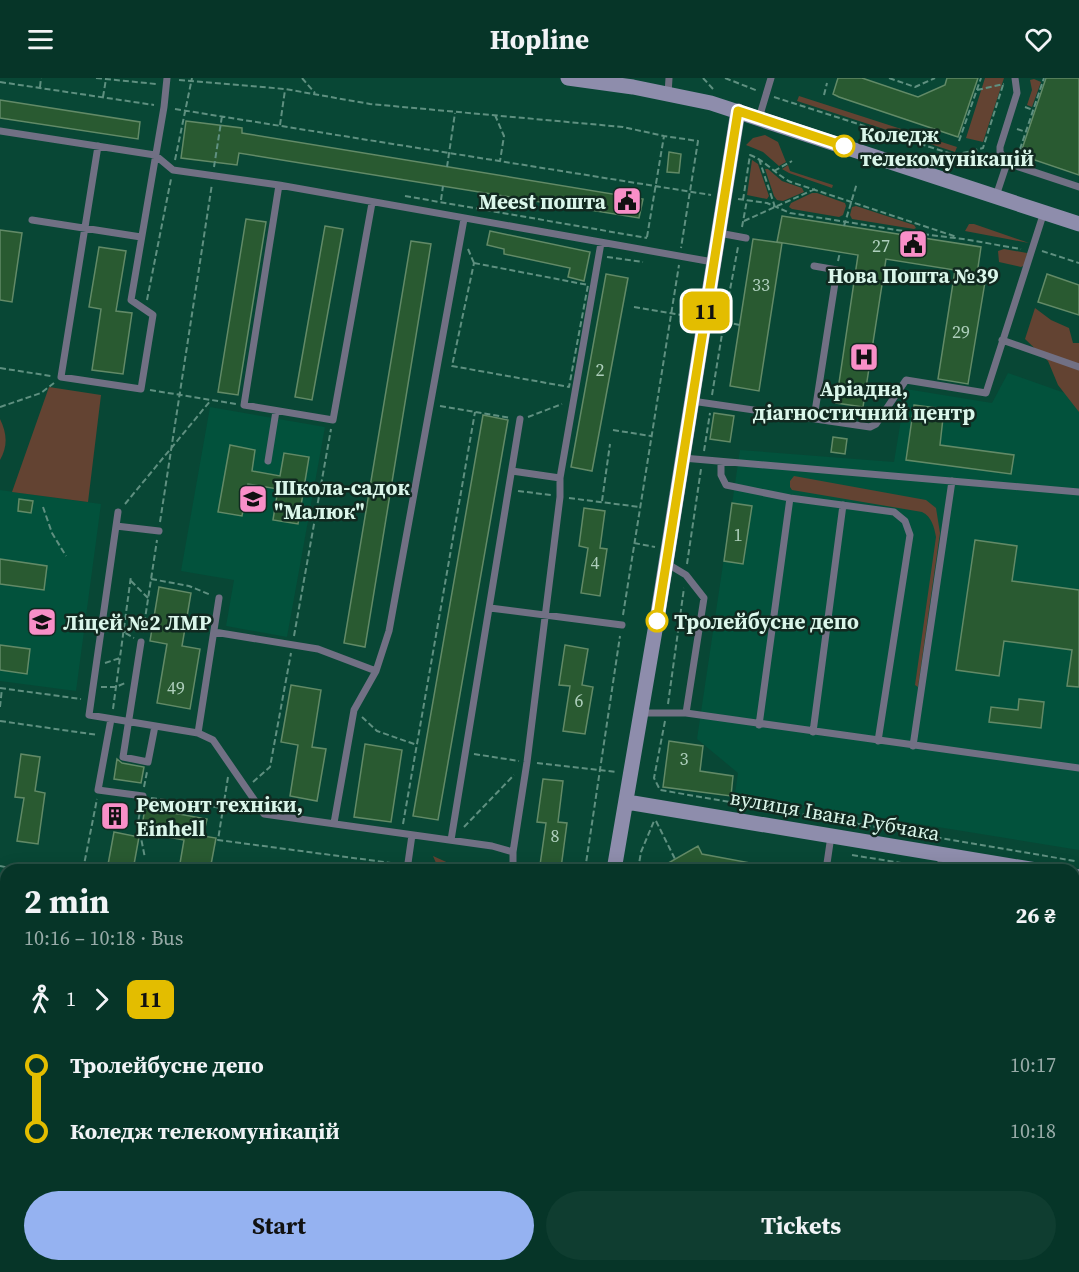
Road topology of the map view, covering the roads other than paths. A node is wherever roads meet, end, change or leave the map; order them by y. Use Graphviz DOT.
graph roads {
  1 [pos="167,78"];
  2 [pos="568,78"];
  3 [pos="771,78"];
  4 [pos="1015,78"];
  5 [pos="669,86"];
  6 [pos="738,111"];
  7 [pos="759,118"];
  8 [pos="0,131"];
  9 [pos="98,146"];
  10 [pos="154,155"];
  11 [pos="1007,163"];
  12 [pos="279,185"];
  13 [pos="1079,187"];
  14 [pos="996,196"];
  15 [pos="372,202"];
  16 [pos="1044,212"];
  17 [pos="464,219"];
  18 [pos="32,220"];
  19 [pos="1079,224"];
  20 [pos="85,228"];
  21 [pos="719,233"];
  22 [pos="141,237"];
  23 [pos="743,238"];
  24 [pos="601,243"];
  25 [pos="713,262"];
  26 [pos="814,266"];
  27 [pos="1002,340"];
  28 [pos="1079,366"];
  29 [pos="692,400"];
  30 [pos="276,411"];
  31 [pos="814,418"];
  32 [pos="520,419"];
  33 [pos="683,458"];
  34 [pos="268,461"];
  35 [pos="722,462"];
  36 [pos="512,471"];
  37 [pos="560,478"];
  38 [pos="952,482"];
  39 [pos="1079,492"];
  40 [pos="790,498"];
  41 [pos="843,505"];
  42 [pos="118,512"];
  43 [pos="116,526"];
  44 [pos="159,531"];
  45 [pos="666,563"];
  46 [pos="219,598"];
  47 [pos="490,608"];
  48 [pos="545,615"];
  49 [pos="622,625"];
  50 [pos="214,632"];
  51 [pos="141,642"];
  52 [pos="376,670"];
  53 [pos="641,713"];
  54 [pos="686,713"];
  55 [pos="111,719"];
  56 [pos="128,722"];
  57 [pos="759,724"];
  58 [pos="154,726"];
  59 [pos="813,732"];
  60 [pos="198,733"];
  61 [pos="878,741"];
  62 [pos="913,746"];
  63 [pos="1079,768"];
  64 [pos="142,796"];
  65 [pos="627,802"];
  66 [pos="372,819"];
  67 [pos="334,823"];
  68 [pos="370,828"];
  69 [pos="412,835"];
  70 [pos="831,836"];
  71 [pos="451,840"];
  72 [pos="513,852"];
  73 [pos="942,854"];
  74 [pos="408,864"];
  75 [pos="513,864"];
  76 [pos="615,864"];
  77 [pos="827,864"];
  78 [pos="941,864"];
  79 [pos="994,864"];
  1 -- 10 [label="lane"];
  2 -- 5 [label="street"];
  3 -- 7 [label="lane"];
  4 -- 11 [label="lane"];
  5 -- 6 [label="street"];
  6 -- 7 [label="street"];
  6 -- 21 [label="street"];
  7 -- 14 [label="street"];
  8 -- 9 [label="lane"];
  9 -- 10 [label="lane"];
  9 -- 20 [label="lane"];
  10 -- 12 [label="lane"];
  10 -- 22 [label="lane"];
  11 -- 13 [label="lane"];
  11 -- 14 [label="lane"];
  12 -- 15 [label="lane"];
  12 -- 30 [label="lane"];
  14 -- 16 [label="street"];
  15 -- 17 [label="lane"];
  15 -- 30 [label="lane"];
  16 -- 19 [label="street"];
  16 -- 27 [label="lane"];
  17 -- 24 [label="lane"];
  17 -- 52 [label="lane"];
  18 -- 20 [label="lane"];
  20 -- 22 [label="lane"];
  20 -- 22 [label="lane"];
  21 -- 23 [label="lane"];
  21 -- 25 [label="street"];
  24 -- 25 [label="lane"];
  24 -- 37 [label="lane"];
  25 -- 29 [label="street"];
  26 -- 31 [label="lane"];
  27 -- 28 [label="lane"];
  27 -- 31 [label="lane"];
  29 -- 31 [label="lane"];
  29 -- 33 [label="street"];
  30 -- 34 [label="lane"];
  32 -- 36 [label="lane"];
  33 -- 35 [label="lane"];
  33 -- 45 [label="street"];
  35 -- 38 [label="lane"];
  35 -- 40 [label="lane"];
  36 -- 37 [label="lane"];
  36 -- 47 [label="lane"];
  37 -- 48 [label="lane"];
  38 -- 39 [label="lane"];
  38 -- 62 [label="lane"];
  40 -- 41 [label="lane"];
  40 -- 57 [label="lane"];
  41 -- 59 [label="lane"];
  41 -- 61 [label="lane"];
  42 -- 43 [label="lane"];
  43 -- 44 [label="lane"];
  43 -- 55 [label="lane"];
  45 -- 53 [label="street"];
  45 -- 54 [label="lane"];
  46 -- 50 [label="lane"];
  47 -- 48 [label="lane"];
  47 -- 71 [label="lane"];
  48 -- 49 [label="lane"];
  48 -- 72 [label="lane"];
  50 -- 52 [label="lane"];
  50 -- 60 [label="lane"];
  51 -- 56 [label="lane"];
  52 -- 67 [label="lane"];
  53 -- 54 [label="lane"];
  53 -- 65 [label="street"];
  54 -- 57 [label="lane"];
  55 -- 56 [label="lane"];
  55 -- 64 [label="lane"];
  56 -- 58 [label="lane"];
  56 -- 58 [label="lane"];
  57 -- 59 [label="lane"];
  58 -- 60 [label="lane"];
  59 -- 61 [label="lane"];
  60 -- 67 [label="lane"];
  61 -- 62 [label="lane"];
  62 -- 63 [label="lane"];
  65 -- 70 [label="street, вулиця Івана Рубчака"];
  65 -- 76 [label="street"];
  66 -- 68 [label="lane"];
  67 -- 68 [label="lane"];
  68 -- 69 [label="lane"];
  69 -- 71 [label="lane"];
  69 -- 74 [label="lane"];
  70 -- 73 [label="street, вулиця Івана Рубчака"];
  70 -- 77 [label="lane"];
  71 -- 72 [label="lane"];
  72 -- 75 [label="lane"];
  73 -- 78 [label="lane"];
  73 -- 79 [label="street, вулиця Івана Рубчака"];
}
